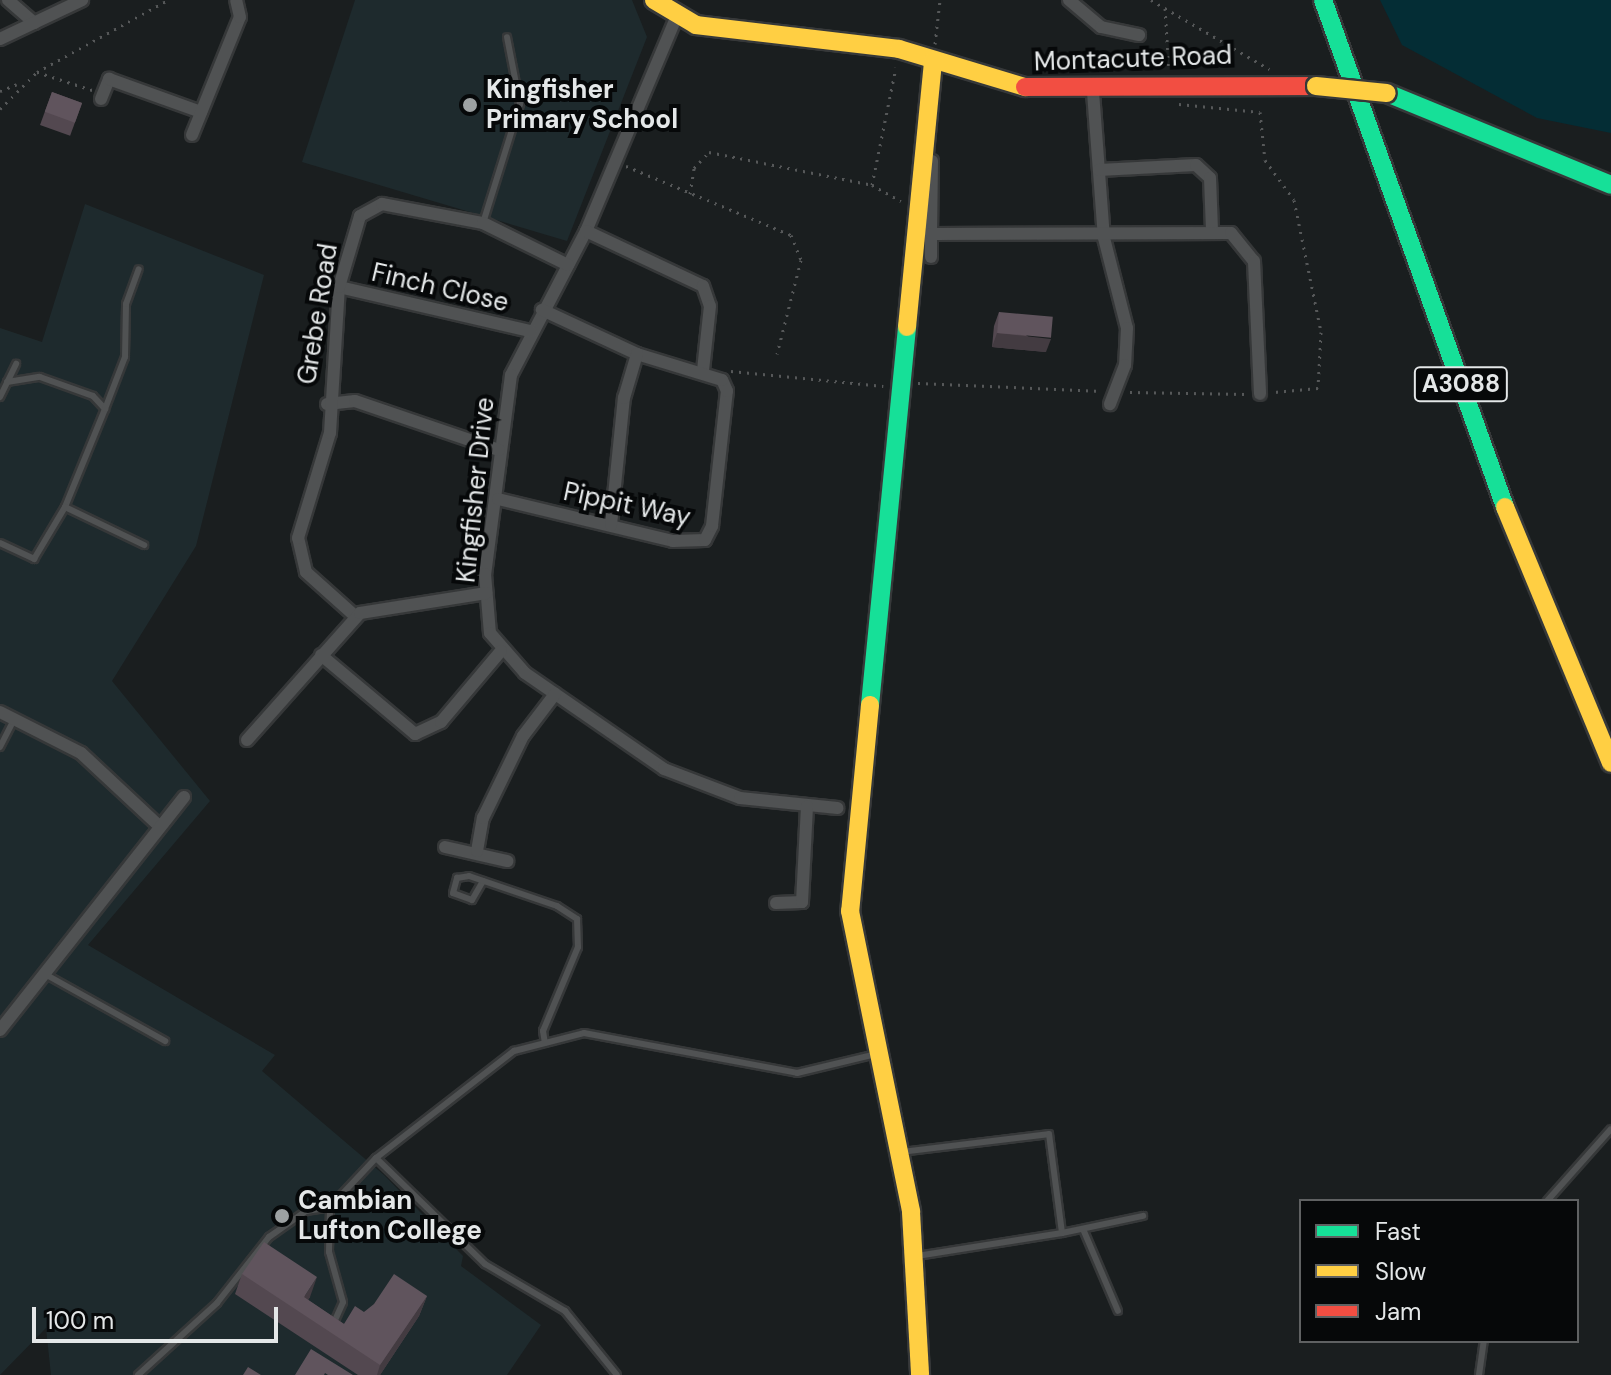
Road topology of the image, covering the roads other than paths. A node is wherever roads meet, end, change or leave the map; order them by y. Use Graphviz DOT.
graph roads {
  1 [pos="8,0"];
  2 [pos="82,0"];
  3 [pos="236,0"];
  4 [pos="654,0"];
  5 [pos="1069,0"];
  6 [pos="1323,0"];
  7 [pos="676,18"];
  8 [pos="34,23"];
  9 [pos="1139,35"];
  10 [pos="507,37"];
  11 [pos="0,39"];
  12 [pos="933,60"];
  13 [pos="1093,92"];
  14 [pos="102,96"];
  15 [pos="201,112"];
  16 [pos="192,135"];
  17 [pos="932,156"];
  18 [pos="1099,170"];
  19 [pos="1611,185"];
  20 [pos="483,223"];
  21 [pos="586,231"];
  22 [pos="1212,231"];
  23 [pos="931,234"];
  24 [pos="1104,238"];
  25 [pos="931,257"];
  26 [pos="568,265"];
  27 [pos="139,269"];
  28 [pos="339,287"];
  29 [pos="542,310"];
  30 [pos="530,331"];
  31 [pos="637,354"];
  32 [pos="16,364"];
  33 [pos="703,370"];
  34 [pos="7,382"];
  35 [pos="1260,394"];
  36 [pos="0,397"];
  37 [pos="327,404"];
  38 [pos="1110,404"];
  39 [pos="105,409"];
  40 [pos="499,450"];
  41 [pos="498,499"];
  42 [pos="65,507"];
  43 [pos="611,525"];
  44 [pos="0,543"];
  45 [pos="144,545"];
  46 [pos="486,593"];
  47 [pos="355,616"];
  48 [pos="501,651"];
  49 [pos="321,655"];
  50 [pos="555,694"];
  51 [pos="0,712"];
  52 [pos="14,719"];
  53 [pos="247,740"];
  54 [pos="0,747"];
  55 [pos="1611,763"];
  56 [pos="184,797"];
  57 [pos="807,806"];
  58 [pos="837,808"];
  59 [pos="158,825"];
  60 [pos="445,847"];
  61 [pos="477,851"];
  62 [pos="507,861"];
  63 [pos="483,881"];
  64 [pos="776,903"];
  65 [pos="43,973"];
  66 [pos="0,1030"];
  67 [pos="165,1041"];
  68 [pos="545,1043"];
  69 [pos="879,1053"];
  70 [pos="1611,1129"];
  71 [pos="901,1152"];
  72 [pos="376,1158"];
  73 [pos="1549,1199"];
  74 [pos="330,1207"];
  75 [pos="1143,1216"];
  76 [pos="1083,1229"];
  77 [pos="1062,1233"];
  78 [pos="913,1257"];
  79 [pos="1118,1311"];
  80 [pos="336,1318"];
  81 [pos="1484,1343"];
  82 [pos="138,1375"];
  83 [pos="617,1375"];
  84 [pos="920,1375"];
  85 [pos="1479,1375"];
  1 -- 8 [label="street"];
  2 -- 8 [label="street"];
  3 -- 15 [label="street"];
  4 -- 7 [label="main road"];
  5 -- 9 [label="street"];
  6 -- 55 [label="main road, A3088"];
  7 -- 12 [label="main road, Montacute Road"];
  7 -- 21 [label="street, Kingfisher Drive"];
  8 -- 11 [label="street"];
  10 -- 20 [label="lane"];
  12 -- 13 [label="main road, Montacute Road"];
  12 -- 69 [label="main road"];
  13 -- 18 [label="street"];
  13 -- 19 [label="main road, Montacute Road, bridge"];
  14 -- 15 [label="street"];
  15 -- 16 [label="street"];
  17 -- 23 [label="street"];
  18 -- 22 [label="street"];
  18 -- 24 [label="street"];
  20 -- 26 [label="street, Grebe Road"];
  20 -- 28 [label="street, Grebe Road"];
  21 -- 26 [label="street, Kingfisher Drive"];
  21 -- 33 [label="street"];
  22 -- 24 [label="street"];
  22 -- 35 [label="street"];
  23 -- 24 [label="street"];
  23 -- 25 [label="street"];
  24 -- 38 [label="street"];
  26 -- 29 [label="street, Kingfisher Drive"];
  27 -- 39 [label="lane"];
  28 -- 30 [label="street, Finch Close"];
  28 -- 37 [label="street, Grebe Road"];
  29 -- 30 [label="street, Kingfisher Drive"];
  29 -- 31 [label="street"];
  30 -- 40 [label="street, Kingfisher Drive"];
  31 -- 33 [label="street"];
  31 -- 43 [label="street"];
  32 -- 34 [label="lane"];
  33 -- 43 [label="street, Pippit Way"];
  34 -- 36 [label="lane"];
  34 -- 39 [label="lane"];
  37 -- 40 [label="street, Grebe Road"];
  37 -- 47 [label="street, Grebe Road"];
  39 -- 42 [label="lane"];
  40 -- 41 [label="street, Kingfisher Drive"];
  41 -- 43 [label="street, Pippit Way"];
  41 -- 46 [label="street, Kingfisher Drive"];
  42 -- 44 [label="lane"];
  42 -- 45 [label="lane"];
  46 -- 47 [label="street"];
  46 -- 48 [label="street, Kingfisher Drive"];
  47 -- 49 [label="street"];
  48 -- 49 [label="street"];
  48 -- 50 [label="street"];
  49 -- 53 [label="street"];
  50 -- 57 [label="street"];
  50 -- 61 [label="street"];
  51 -- 52 [label="street"];
  52 -- 54 [label="lane"];
  52 -- 59 [label="street"];
  56 -- 59 [label="street"];
  57 -- 58 [label="street"];
  57 -- 64 [label="street"];
  59 -- 65 [label="street"];
  60 -- 61 [label="street"];
  61 -- 62 [label="street"];
  63 -- 63 [label="lane"];
  63 -- 68 [label="lane"];
  65 -- 66 [label="street"];
  65 -- 67 [label="lane"];
  68 -- 69 [label="lane"];
  68 -- 72 [label="lane"];
  69 -- 71 [label="main road"];
  70 -- 73 [label="lane"];
  71 -- 77 [label="lane"];
  71 -- 78 [label="main road"];
  72 -- 74 [label="lane"];
  72 -- 83 [label="lane"];
  74 -- 80 [label="lane"];
  74 -- 82 [label="lane"];
  75 -- 76 [label="lane"];
  76 -- 77 [label="lane"];
  76 -- 79 [label="lane"];
  77 -- 78 [label="lane"];
  78 -- 84 [label="main road"];
  81 -- 85 [label="lane"];
}
